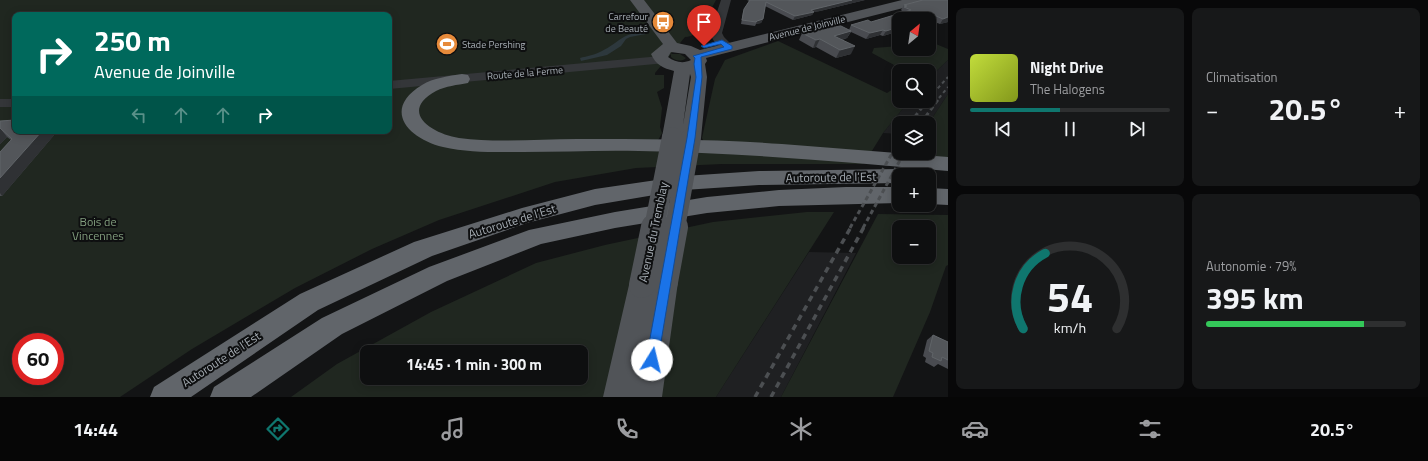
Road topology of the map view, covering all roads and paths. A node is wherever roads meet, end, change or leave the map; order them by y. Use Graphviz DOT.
graph roads {
  1 [pos="637,0"];
  2 [pos="726,0"];
  3 [pos="890,0"];
  4 [pos="918,0"];
  5 [pos="726,45"];
  6 [pos="673,48"];
  7 [pos="691,59"];
  8 [pos="661,60"];
  9 [pos="462,79"];
  10 [pos="392,85"];
  11 [pos="0,103"];
  12 [pos="12,103"];
  13 [pos="948,164"];
  14 [pos="892,176"];
  15 [pos="936,176"];
  16 [pos="948,176"];
  17 [pos="892,196"];
  18 [pos="936,196"];
  19 [pos="948,197"];
  20 [pos="653,283"];
  21 [pos="165,397"];
  22 [pos="225,397"];
  23 [pos="618,397"];
  24 [pos="647,397"];
  1 -- 6 [label="main road"];
  2 -- 5 [label="street"];
  3 -- 5 [label="main road, Avenue de Joinville"];
  4 -- 5 [label="main road, Avenue de Joinville"];
  5 -- 7 [label="main road, Avenue de Joinville"];
  6 -- 7 [label="main road"];
  6 -- 8 [label="main road"];
  7 -- 8 [label="main road"];
  7 -- 20 [label="main road, Avenue du Tremblay, bridge"];
  8 -- 9 [label="street, Route de la Ferme"];
  9 -- 10 [label="street, Route de la Ferme"];
  9 -- 13 [label="highway"];
  11 -- 12 [label="street"];
  14 -- 21 [label="highway, Autoroute de l’Est"];
  15 -- 16 [label="highway"];
  17 -- 22 [label="highway, Autoroute de l’Est"];
  18 -- 19 [label="highway"];
  20 -- 23 [label="main road, Avenue du Tremblay"];
  20 -- 24 [label="main road, Avenue du Tremblay"];
}
